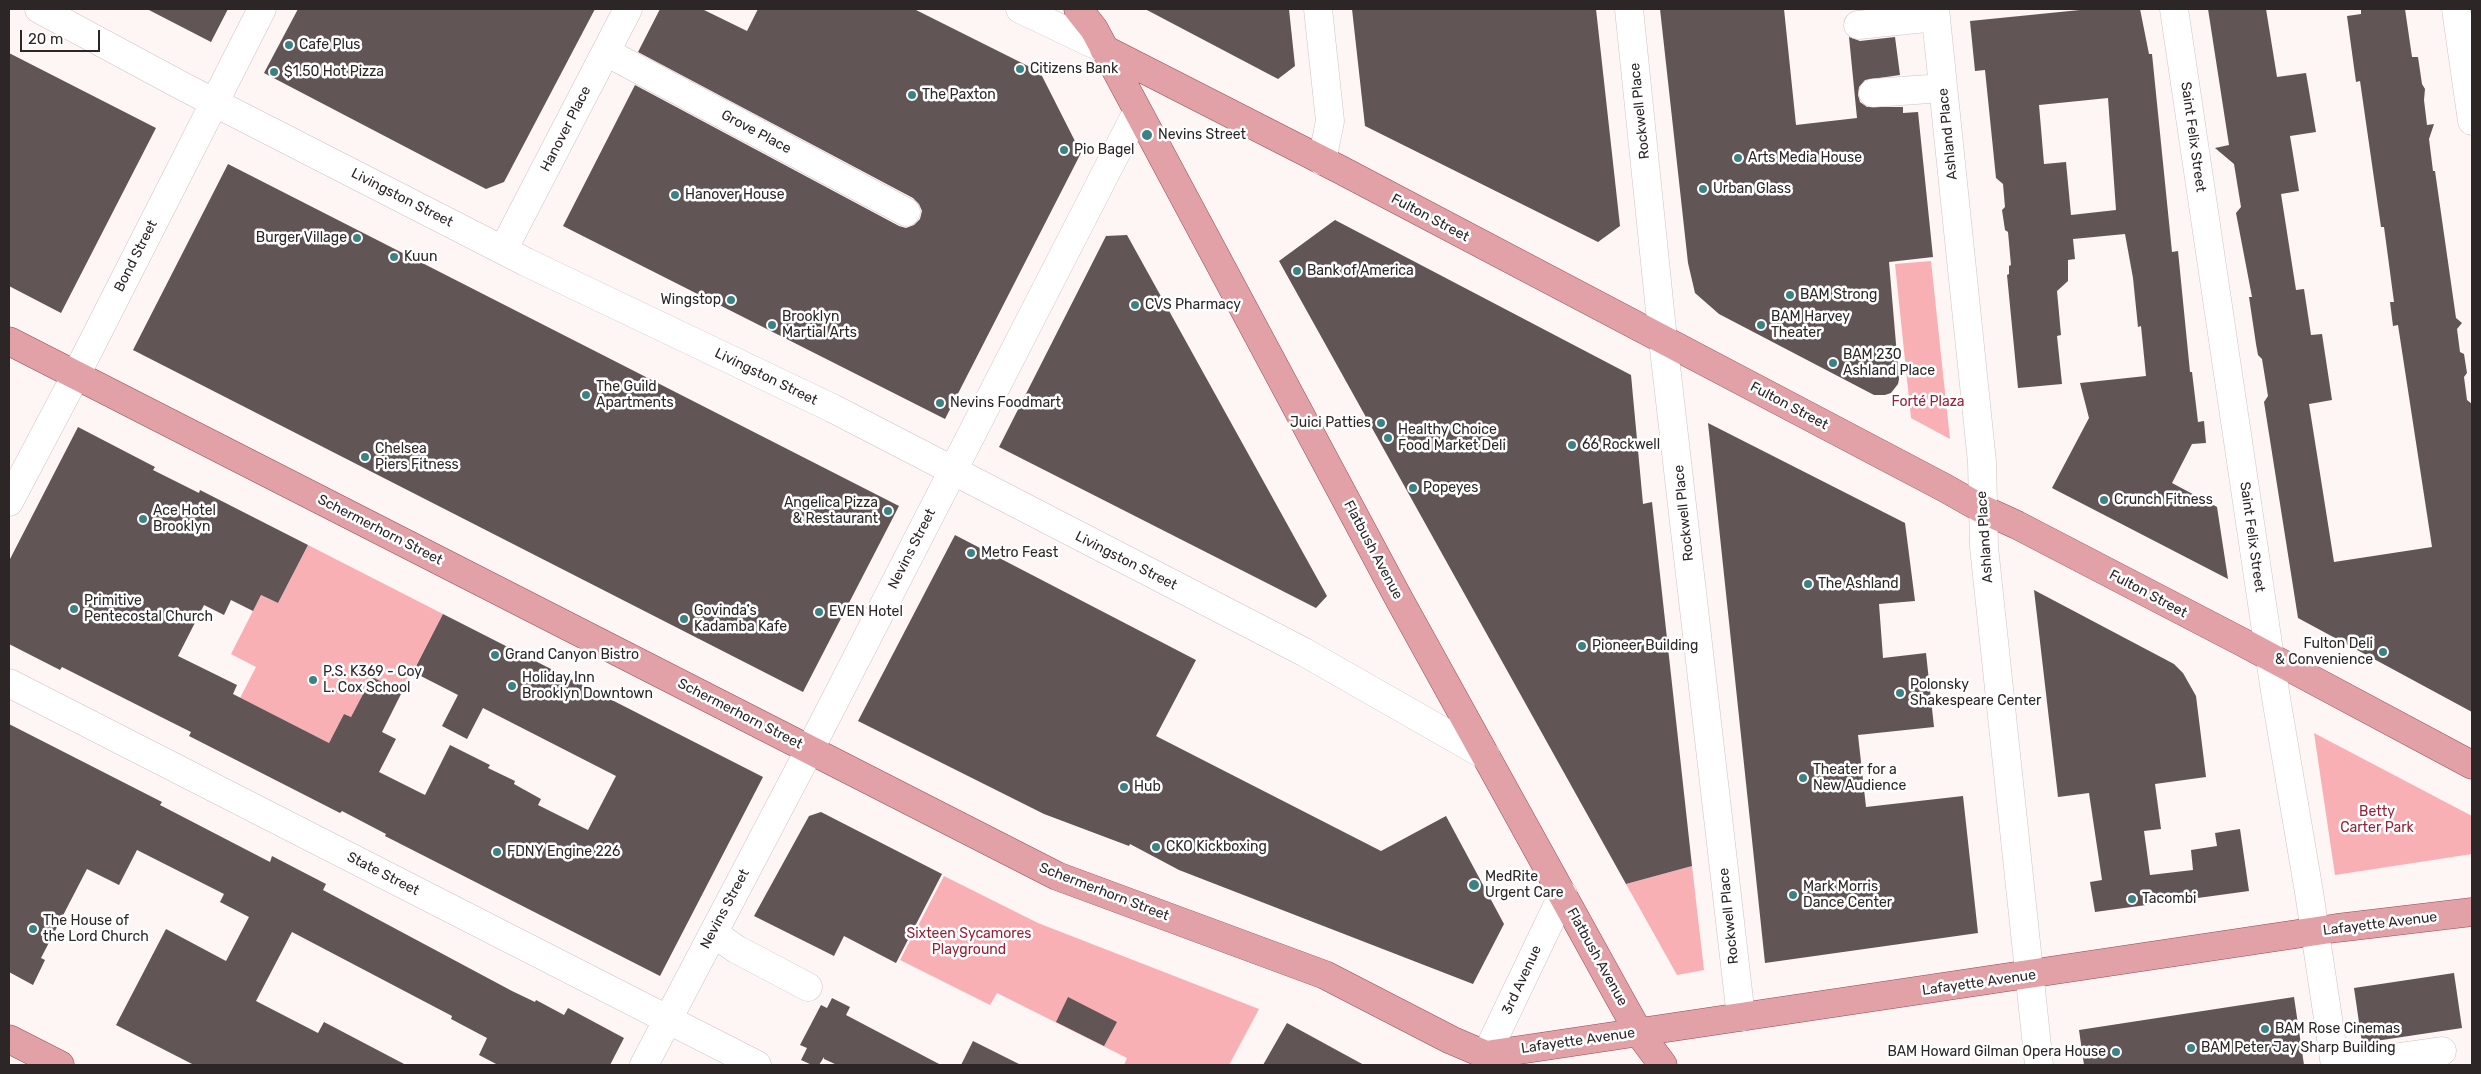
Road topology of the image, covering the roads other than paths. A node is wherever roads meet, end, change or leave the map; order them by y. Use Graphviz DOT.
graph roads {
  1 [pos="40,9"];
  2 [pos="262,9"];
  3 [pos="628,9"];
  4 [pos="1020,9"];
  5 [pos="1318,9"];
  6 [pos="1629,9"];
  7 [pos="2174,9"];
  8 [pos="2456,9"];
  9 [pos="1935,13"];
  10 [pos="1092,24"];
  11 [pos="1858,25"];
  12 [pos="606,52"];
  13 [pos="1943,88"];
  14 [pos="1873,93"];
  15 [pos="214,102"];
  16 [pos="1137,112"];
  17 [pos="2472,121"];
  18 [pos="1322,161"];
  19 [pos="906,212"];
  20 [pos="503,250"];
  21 [pos="1663,340"];
  22 [pos="9,341"];
  23 [pos="76,375"];
  24 [pos="951,472"];
  25 [pos="9,502"];
  26 [pos="1982,509"];
  27 [pos="2271,658"];
  28 [pos="9,683"];
  29 [pos="810,749"];
  30 [pos="1486,756"];
  31 [pos="2472,765"];
  32 [pos="1563,894"];
  33 [pos="2472,912"];
  34 [pos="2315,932"];
  35 [pos="713,933"];
  36 [pos="2029,975"];
  37 [pos="808,987"];
  38 [pos="1741,1017"];
  39 [pos="667,1019"];
  40 [pos="1639,1032"];
  41 [pos="9,1039"];
  42 [pos="2442,1051"];
  43 [pos="1486,1062"];
  44 [pos="60,1065"];
  45 [pos="644,1065"];
  46 [pos="757,1065"];
  47 [pos="1663,1065"];
  48 [pos="2039,1065"];
  49 [pos="2335,1065"];
  50 [pos="2343,1065"];
  1 -- 15 [label="street, Livingston Street"];
  2 -- 15 [label="street, Bond Street"];
  3 -- 12 [label="street, Hanover Place"];
  4 -- 10 [label="street"];
  5 -- 18 [label="street"];
  6 -- 21 [label="street, Rockwell Place"];
  7 -- 27 [label="street, Saint Felix Street"];
  8 -- 17 [label="street"];
  9 -- 11 [label="street"];
  9 -- 13 [label="street, Ashland Place"];
  10 -- 16 [label="main road, Flatbush Avenue"];
  10 -- 18 [label="main road, Fulton Street"];
  12 -- 19 [label="street, Grove Place"];
  12 -- 20 [label="street, Hanover Place"];
  13 -- 14 [label="street"];
  13 -- 26 [label="street, Ashland Place"];
  15 -- 20 [label="street, Livingston Street"];
  15 -- 23 [label="street, Bond Street"];
  16 -- 24 [label="street, Nevins Street"];
  16 -- 30 [label="main road, Flatbush Avenue"];
  18 -- 21 [label="main road, Fulton Street"];
  20 -- 24 [label="street, Livingston Street"];
  21 -- 26 [label="main road, Fulton Street"];
  21 -- 38 [label="street, Rockwell Place"];
  22 -- 23 [label="main road, Schermerhorn Street"];
  23 -- 25 [label="street, Bond Street"];
  23 -- 29 [label="main road, Schermerhorn Street"];
  24 -- 29 [label="street, Nevins Street"];
  24 -- 30 [label="street, Livingston Street"];
  26 -- 27 [label="main road, Fulton Street"];
  26 -- 36 [label="street, Ashland Place"];
  27 -- 31 [label="main road, Fulton Street"];
  27 -- 34 [label="street, Saint Felix Street"];
  28 -- 39 [label="street, State Street"];
  29 -- 35 [label="street, Nevins Street"];
  29 -- 43 [label="main road, Schermerhorn Street"];
  30 -- 32 [label="main road, Flatbush Avenue"];
  32 -- 40 [label="main road, Flatbush Avenue"];
  32 -- 43 [label="street, 3rd Avenue"];
  33 -- 34 [label="main road, Lafayette Avenue"];
  34 -- 36 [label="main road, Lafayette Avenue"];
  34 -- 49 [label="street, Saint Felix Street"];
  35 -- 37 [label="street"];
  35 -- 39 [label="street, Nevins Street"];
  36 -- 38 [label="main road, Lafayette Avenue"];
  36 -- 48 [label="street, Ashland Place"];
  38 -- 40 [label="main road, Lafayette Avenue"];
  39 -- 45 [label="street, Nevins Street"];
  39 -- 46 [label="street, State Street"];
  40 -- 43 [label="main road, Lafayette Avenue"];
  40 -- 47 [label="main road, Flatbush Avenue"];
  41 -- 44 [label="main road"];
  42 -- 50 [label="street"];
}
